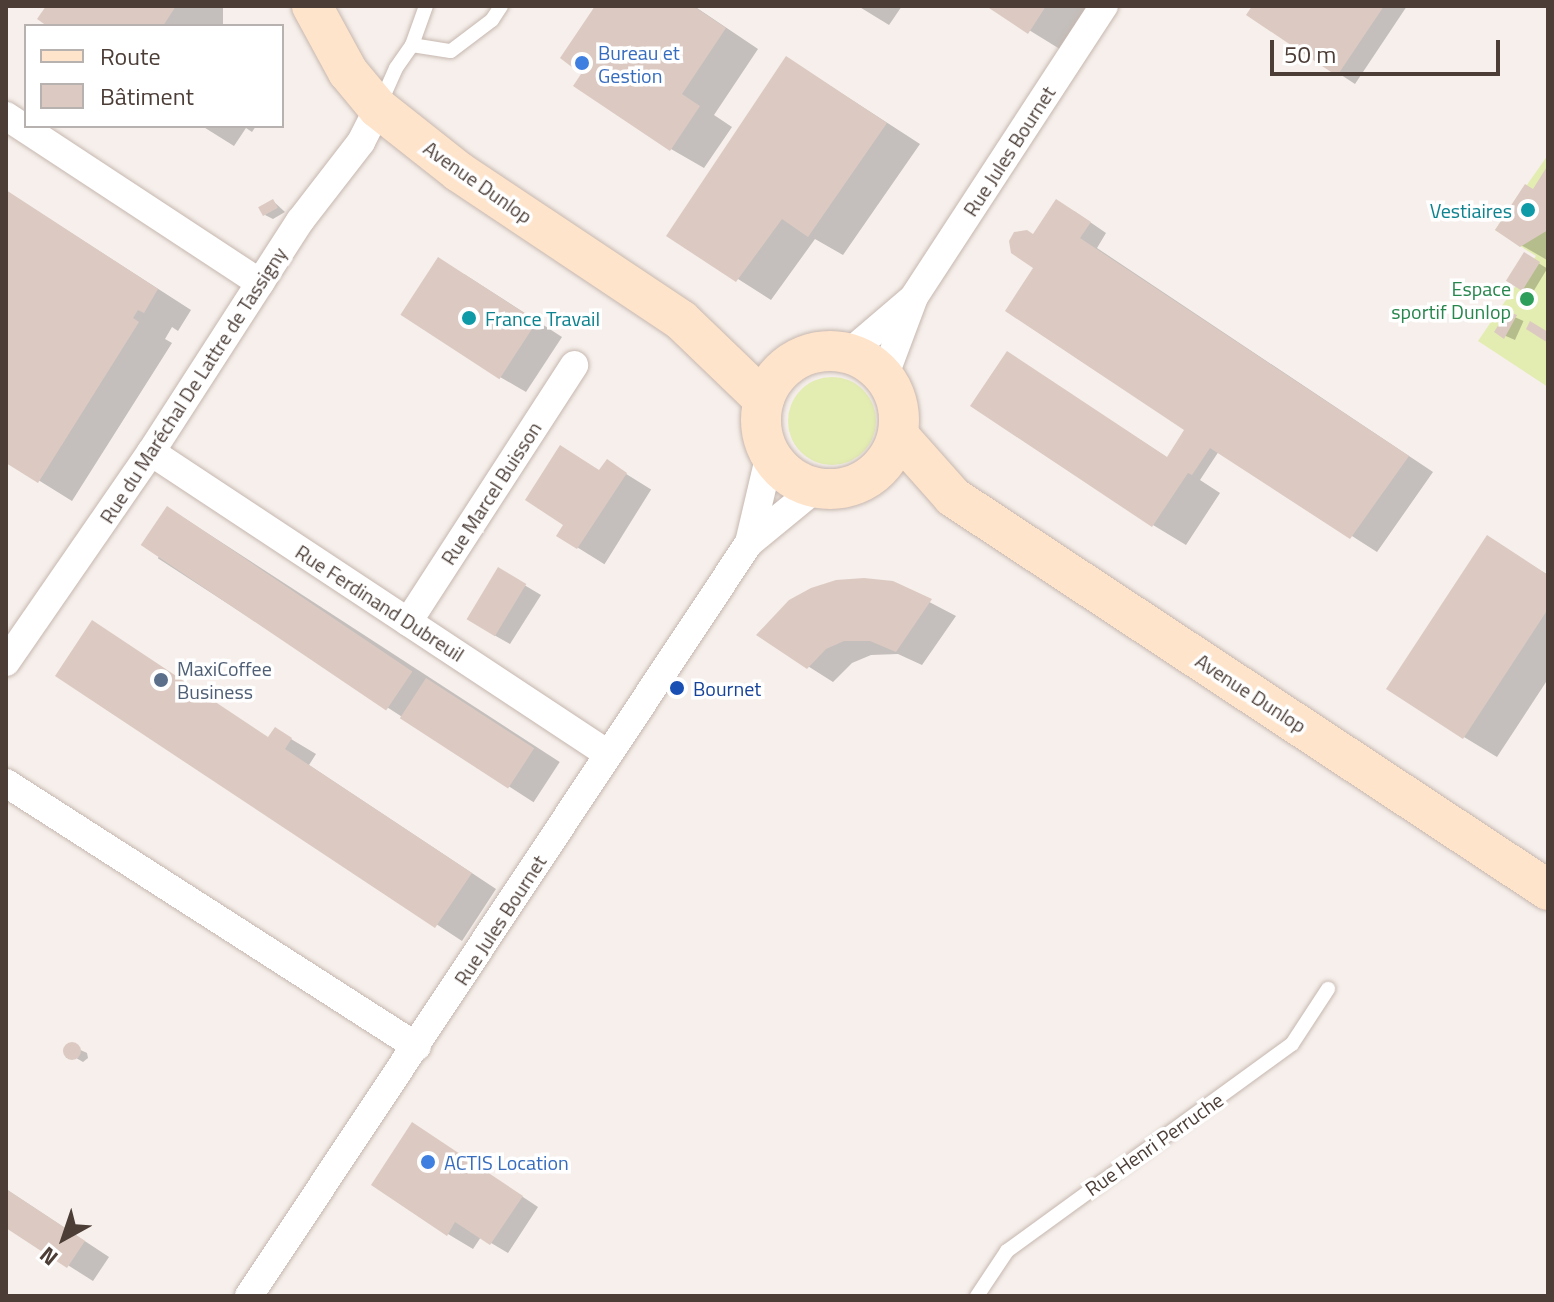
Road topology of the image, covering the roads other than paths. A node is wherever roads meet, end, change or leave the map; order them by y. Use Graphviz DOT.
graph roads {
  1 [pos="312,6"];
  2 [pos="426,6"];
  3 [pos="501,6"];
  4 [pos="1104,6"];
  5 [pos="412,45"];
  6 [pos="378,108"];
  7 [pos="6,116"];
  8 [pos="24,128"];
  9 [pos="24,128"];
  10 [pos="260,283"];
  11 [pos="914,297"];
  12 [pos="681,320"];
  13 [pos="849,353"];
  14 [pos="789,364"];
  15 [pos="574,365"];
  16 [pos="884,377"];
  17 [pos="764,400"];
  18 [pos="898,435"];
  19 [pos="151,452"];
  20 [pos="770,454"];
  21 [pos="866,479"];
  22 [pos="816,488"];
  23 [pos="953,497"];
  24 [pos="749,543"];
  25 [pos="408,622"];
  26 [pos="6,662"];
  27 [pos="608,754"];
  28 [pos="6,783"];
  29 [pos="1548,890"];
  30 [pos="1328,989"];
  31 [pos="417,1047"];
  32 [pos="249,1296"];
  33 [pos="977,1296"];
  1 -- 6 [label="street, Avenue Dunlop"];
  2 -- 5 [label="lane"];
  3 -- 5 [label="lane"];
  4 -- 11 [label="street, Rue Jules Bournet"];
  5 -- 6 [label="lane"];
  6 -- 10 [label="street, Rue du Maréchal De Lattre de Tassigny"];
  6 -- 12 [label="street, Avenue Dunlop"];
  7 -- 9 [label="street"];
  8 -- 10 [label="street"];
  10 -- 19 [label="street, Rue du Maréchal De Lattre de Tassigny"];
  11 -- 13 [label="street, Rue Jules Bournet"];
  11 -- 16 [label="street, Rue Jules Bournet"];
  12 -- 14 [label="street, Avenue Dunlop"];
  12 -- 17 [label="street, Avenue Dunlop"];
  13 -- 14 [label="street"];
  13 -- 16 [label="street"];
  14 -- 17 [label="street"];
  15 -- 25 [label="street, Rue Marcel Buisson"];
  16 -- 18 [label="street"];
  17 -- 20 [label="street"];
  18 -- 21 [label="street"];
  18 -- 23 [label="street, Avenue Dunlop"];
  19 -- 25 [label="street, Rue Ferdinand Dubreuil"];
  19 -- 26 [label="street, Rue du Maréchal De Lattre de Tassigny"];
  20 -- 22 [label="street"];
  20 -- 24 [label="street, Rue Jules Bournet"];
  21 -- 22 [label="street"];
  21 -- 23 [label="street, Avenue Dunlop"];
  22 -- 24 [label="street, Rue Jules Bournet"];
  23 -- 29 [label="street, Avenue Dunlop"];
  24 -- 27 [label="street, Rue Jules Bournet"];
  25 -- 27 [label="street, Rue Ferdinand Dubreuil"];
  27 -- 31 [label="street, Rue Jules Bournet"];
  28 -- 31 [label="street"];
  30 -- 33 [label="lane, Rue Henri Perruche"];
  31 -- 32 [label="street, Rue Jules Bournet"];
}
